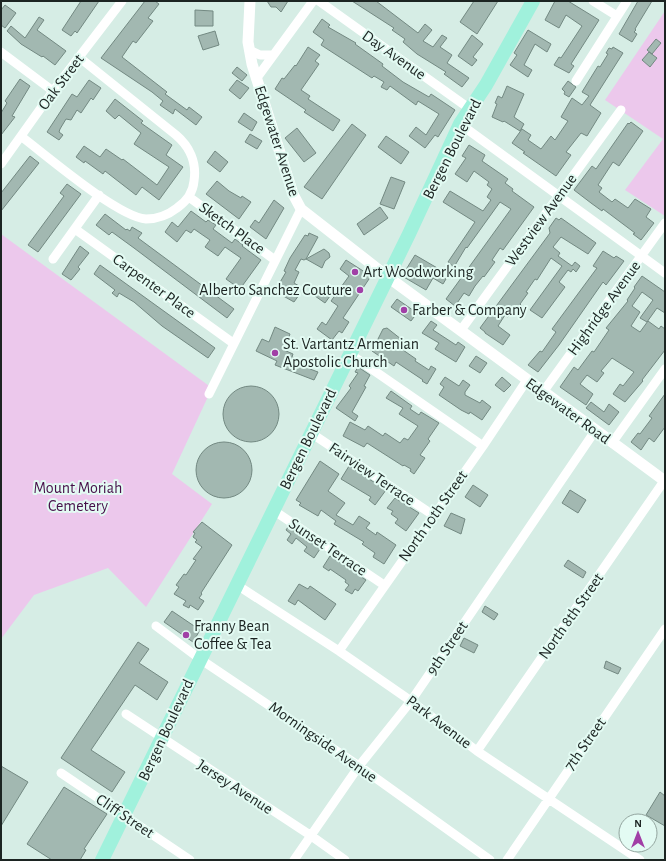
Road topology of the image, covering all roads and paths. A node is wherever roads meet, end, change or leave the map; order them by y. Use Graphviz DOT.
graph roads {
  1 [pos="250,1"];
  2 [pos="313,1"];
  3 [pos="319,1"];
  4 [pos="533,1"];
  5 [pos="593,1"];
  6 [pos="627,1"];
  7 [pos="117,3"];
  8 [pos="617,16"];
  9 [pos="249,50"];
  10 [pos="1,52"];
  11 [pos="273,54"];
  12 [pos="80,58"];
  13 [pos="256,79"];
  14 [pos="576,81"];
  15 [pos="53,91"];
  16 [pos="470,109"];
  17 [pos="621,110"];
  18 [pos="460,124"];
  19 [pos="22,138"];
  20 [pos="1,164"];
  21 [pos="559,194"];
  22 [pos="99,195"];
  23 [pos="189,197"];
  24 [pos="301,209"];
  25 [pos="665,223"];
  26 [pos="75,229"];
  27 [pos="641,256"];
  28 [pos="53,259"];
  29 [pos="275,260"];
  30 [pos="665,273"];
  31 [pos="388,277"];
  32 [pos="462,330"];
  33 [pos="473,339"];
  34 [pos="233,343"];
  35 [pos="350,354"];
  36 [pos="665,369"];
  37 [pos="527,380"];
  38 [pos="543,392"];
  39 [pos="209,394"];
  40 [pos="595,431"];
  41 [pos="311,433"];
  42 [pos="612,443"];
  43 [pos="483,446"];
  44 [pos="665,481"];
  45 [pos="273,510"];
  46 [pos="433,516"];
  47 [pos="237,585"];
  48 [pos="384,585"];
  49 [pos="156,626"];
  50 [pos="665,629"];
  51 [pos="339,651"];
  52 [pos="200,659"];
  53 [pos="411,701"];
  54 [pos="126,714"];
  55 [pos="162,739"];
  56 [pos="477,751"];
  57 [pos="359,766"];
  58 [pos="60,773"];
  59 [pos="548,798"];
  60 [pos="124,815"];
  61 [pos="310,835"];
  62 [pos="102,860"];
  63 [pos="190,860"];
  64 [pos="294,860"];
  65 [pos="345,860"];
  66 [pos="490,860"];
  67 [pos="507,860"];
  68 [pos="640,860"];
  1 -- 9 [label="street, Edgewater Avenue"];
  2 -- 11 [label="street"];
  3 -- 16 [label="street, Day Avenue"];
  4 -- 16 [label="main road, Bergen Boulevard"];
  5 -- 8 [label="street"];
  6 -- 8 [label="street"];
  7 -- 12 [label="street, Oak Street"];
  8 -- 14 [label="street"];
  9 -- 11 [label="street"];
  9 -- 13 [label="street, Edgewater Avenue"];
  10 -- 15 [label="street"];
  11 -- 13 [label="street"];
  12 -- 15 [label="street, Oak Street"];
  12 -- 23 [label="street"];
  13 -- 24 [label="street, Edgewater Avenue"];
  15 -- 19 [label="street, Oak Street"];
  16 -- 18 [label="main road, Bergen Boulevard"];
  17 -- 21 [label="street, Westview Avenue"];
  18 -- 21 [label="street"];
  18 -- 31 [label="main road, Bergen Boulevard"];
  19 -- 20 [label="street, Oak Street"];
  19 -- 22 [label="street"];
  21 -- 27 [label="street"];
  21 -- 32 [label="street, Westview Avenue"];
  22 -- 23 [label="street"];
  22 -- 26 [label="street"];
  23 -- 29 [label="street, Sketch Place"];
  24 -- 29 [label="street"];
  24 -- 31 [label="street, Edgewater Avenue"];
  25 -- 27 [label="street, Highridge Avenue"];
  26 -- 28 [label="street"];
  26 -- 34 [label="street, Carpenter Place"];
  27 -- 30 [label="street"];
  27 -- 38 [label="street, Highridge Avenue"];
  29 -- 34 [label="street"];
  31 -- 32 [label="street, Edgewater Avenue"];
  31 -- 35 [label="main road, Bergen Boulevard"];
  32 -- 33 [label="street, Edgewater Avenue"];
  33 -- 37 [label="street, Edgewater Road"];
  34 -- 39 [label="street"];
  35 -- 41 [label="main road, Bergen Boulevard"];
  35 -- 43 [label="street"];
  36 -- 42 [label="street"];
  37 -- 38 [label="street, Edgewater Road"];
  37 -- 43 [label="street, North 10th Street"];
  38 -- 40 [label="street, Edgewater Road"];
  40 -- 42 [label="street, Edgewater Road"];
  40 -- 53 [label="street, 9th Street"];
  41 -- 45 [label="main road, Bergen Boulevard"];
  41 -- 46 [label="street, Fairview Terrace"];
  42 -- 44 [label="street, Edgewater Road"];
  43 -- 46 [label="street, North 10th Street"];
  44 -- 56 [label="street, North 8th Street"];
  45 -- 47 [label="main road, Bergen Boulevard"];
  45 -- 48 [label="street, Sunset Terrace"];
  46 -- 48 [label="street, North 10th Street"];
  47 -- 51 [label="street, Park Avenue"];
  47 -- 52 [label="main road, Bergen Boulevard"];
  48 -- 51 [label="street, North 10th Street"];
  49 -- 52 [label="street, Morningside Avenue"];
  50 -- 59 [label="street, 7th Street"];
  51 -- 53 [label="street, Park Avenue"];
  52 -- 55 [label="main road, Bergen Boulevard"];
  52 -- 57 [label="street, Morningside Avenue"];
  53 -- 56 [label="street, Park Avenue"];
  53 -- 57 [label="street, 9th Street"];
  54 -- 55 [label="street, Jersey Avenue"];
  55 -- 60 [label="main road, Bergen Boulevard"];
  55 -- 61 [label="street, Jersey Avenue"];
  56 -- 59 [label="street, Park Avenue"];
  57 -- 61 [label="street, 9th Street"];
  57 -- 66 [label="street, Morningside Avenue"];
  58 -- 60 [label="street, Cliff Street"];
  59 -- 67 [label="street, 7th Street"];
  59 -- 68 [label="street, Park Avenue"];
  60 -- 62 [label="main road, Bergen Boulevard"];
  60 -- 63 [label="street, Cliff Street"];
  61 -- 64 [label="street, 9th Street"];
  61 -- 65 [label="street, Jersey Avenue"];
}
